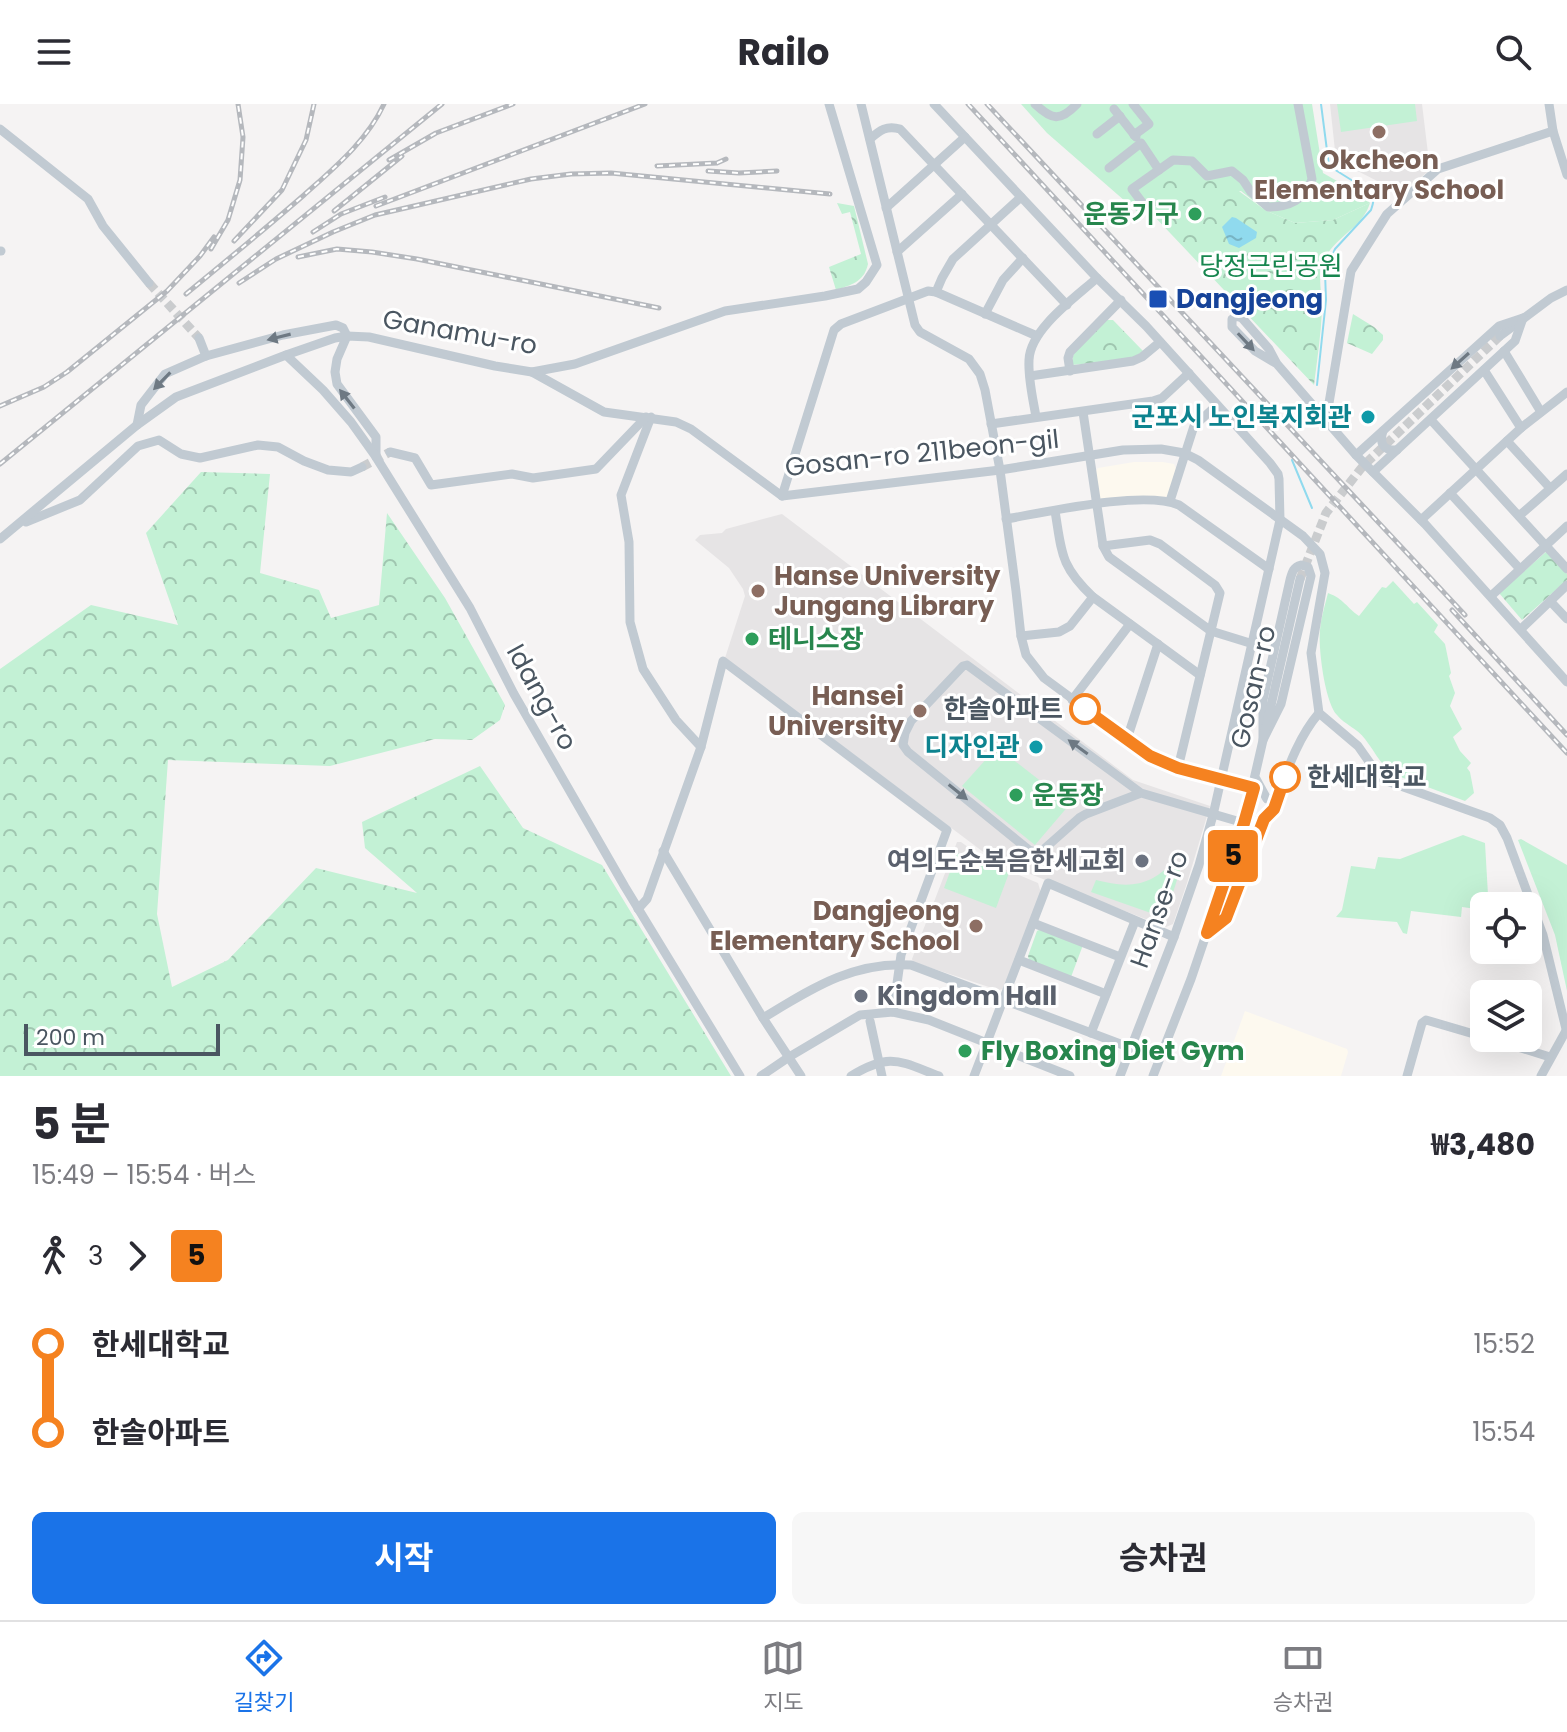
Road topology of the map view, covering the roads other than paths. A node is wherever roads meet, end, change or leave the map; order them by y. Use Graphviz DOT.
graph roads {
  1 [pos="829,104"];
  2 [pos="861,104"];
  3 [pos="934,104"];
  4 [pos="1035,104"];
  5 [pos="1077,104"];
  6 [pos="1133,104"];
  7 [pos="1298,104"];
  8 [pos="1549,104"];
  9 [pos="0,129"];
  10 [pos="1553,131"];
  11 [pos="1097,134"];
  12 [pos="965,137"];
  13 [pos="870,139"];
  14 [pos="1138,139"];
  15 [pos="935,165"];
  16 [pos="1109,168"];
  17 [pos="1159,170"];
  18 [pos="1567,175"];
  19 [pos="962,194"];
  20 [pos="1021,197"];
  21 [pos="1144,205"];
  22 [pos="886,208"];
  23 [pos="991,224"];
  24 [pos="897,252"];
  25 [pos="1023,258"];
  26 [pos="1097,278"];
  27 [pos="149,283"];
  28 [pos="1567,290"];
  29 [pos="936,292"];
  30 [pos="908,298"];
  31 [pos="1121,300"];
  32 [pos="1067,305"];
  33 [pos="985,314"];
  34 [pos="1523,318"];
  35 [pos="347,336"];
  36 [pos="1037,336"];
  37 [pos="1500,336"];
  38 [pos="199,338"];
  39 [pos="1160,342"];
  40 [pos="1504,351"];
  41 [pos="286,355"];
  42 [pos="206,356"];
  43 [pos="1277,364"];
  44 [pos="1484,370"];
  45 [pos="1070,371"];
  46 [pos="532,372"];
  47 [pos="1189,373"];
  48 [pos="1030,376"];
  49 [pos="1330,392"];
  50 [pos="1566,394"];
  51 [pos="1304,396"];
  52 [pos="1217,405"];
  53 [pos="1083,412"];
  54 [pos="1541,412"];
  55 [pos="648,417"];
  56 [pos="1036,417"];
  57 [pos="1431,420"];
  58 [pos="1326,421"];
  59 [pos="991,424"];
  60 [pos="137,425"];
  61 [pos="1521,428"];
  62 [pos="1383,431"];
  63 [pos="1507,441"];
  64 [pos="1397,450"];
  65 [pos="390,452"];
  66 [pos="1184,453"];
  67 [pos="1356,455"];
  68 [pos="1088,456"];
  69 [pos="376,457"];
  70 [pos="362,467"];
  71 [pos="1476,469"];
  72 [pos="1000,470"];
  73 [pos="1373,472"];
  74 [pos="1567,474"];
  75 [pos="1550,488"];
  76 [pos="1450,493"];
  77 [pos="782,496"];
  78 [pos="1170,501"];
  79 [pos="1096,504"];
  80 [pos="1055,511"];
  81 [pos="1519,516"];
  82 [pos="1006,519"];
  83 [pos="1280,520"];
  84 [pos="1421,520"];
  85 [pos="1567,526"];
  86 [pos="15,527"];
  87 [pos="0,539"];
  88 [pos="1546,545"];
  89 [pos="1103,546"];
  90 [pos="1269,569"];
  91 [pos="1520,569"];
  92 [pos="1567,569"];
  93 [pos="1300,579"];
  94 [pos="1567,585"];
  95 [pos="1491,596"];
  96 [pos="1093,597"];
  97 [pos="1550,601"];
  98 [pos="1567,619"];
  99 [pos="1130,624"];
  100 [pos="1521,629"];
  101 [pos="1211,631"];
  102 [pos="1021,636"];
  103 [pos="1158,644"];
  104 [pos="1253,644"];
  105 [pos="1200,675"];
  106 [pos="1567,682"];
  107 [pos="1072,700"];
  108 [pos="1319,713"];
  109 [pos="1127,739"];
  110 [pos="1263,740"];
  111 [pos="701,747"];
  112 [pos="1178,768"];
  113 [pos="1256,777"];
  114 [pos="1220,780"];
  115 [pos="1254,788"];
  116 [pos="1141,793"];
  117 [pos="1278,793"];
  118 [pos="1213,815"];
  119 [pos="1264,819"];
  120 [pos="1244,823"];
  121 [pos="663,851"];
  122 [pos="638,909"];
  123 [pos="1135,921"];
  124 [pos="1033,923"];
  125 [pos="1207,933"];
  126 [pos="1174,937"];
  127 [pos="1120,957"];
  128 [pos="1019,960"];
  129 [pos="898,964"];
  130 [pos="1106,994"];
  131 [pos="1004,999"];
  132 [pos="893,1012"];
  133 [pos="763,1018"];
  134 [pos="870,1021"];
  135 [pos="1567,1031"];
  136 [pos="1470,1032"];
  137 [pos="1091,1033"];
  138 [pos="987,1043"];
  139 [pos="1131,1048"];
  140 [pos="1534,1052"];
  141 [pos="789,1057"];
  142 [pos="1550,1057"];
  143 [pos="879,1062"];
  144 [pos="926,1074"];
  145 [pos="740,1076"];
  146 [pos="761,1076"];
  147 [pos="801,1076"];
  148 [pos="851,1076"];
  149 [pos="882,1076"];
  150 [pos="939,1076"];
  151 [pos="974,1076"];
  152 [pos="1070,1076"];
  153 [pos="1120,1076"];
  154 [pos="1153,1076"];
  155 [pos="1407,1076"];
  156 [pos="1541,1076"];
  1 -- 46 [label="street, Ganamu-ro"];
  2 -- 13 [label="street"];
  3 -- 12 [label="street, Hanse-ro"];
  4 -- 5 [label="street"];
  6 -- 14 [label="street"];
  7 -- 17 [label="street"];
  8 -- 10 [label="street"];
  9 -- 27 [label="street"];
  10 -- 18 [label="street"];
  10 -- 49 [label="street"];
  11 -- 14 [label="street"];
  12 -- 15 [label="street"];
  12 -- 20 [label="street, Hanse-ro"];
  13 -- 15 [label="street"];
  13 -- 22 [label="street"];
  14 -- 16 [label="street"];
  14 -- 17 [label="street"];
  15 -- 19 [label="street"];
  15 -- 22 [label="street"];
  17 -- 21 [label="street"];
  19 -- 23 [label="street"];
  19 -- 24 [label="street"];
  20 -- 23 [label="street"];
  20 -- 26 [label="street, Hanse-ro"];
  22 -- 24 [label="street"];
  23 -- 25 [label="street"];
  23 -- 29 [label="street"];
  24 -- 30 [label="street"];
  25 -- 32 [label="street"];
  25 -- 33 [label="street"];
  26 -- 31 [label="street, Hanse-ro"];
  26 -- 32 [label="street"];
  28 -- 34 [label="street"];
  29 -- 30 [label="street"];
  29 -- 33 [label="street"];
  30 -- 59 [label="street"];
  30 -- 77 [label="street"];
  31 -- 39 [label="street, Hanse-ro"];
  31 -- 45 [label="street"];
  32 -- 36 [label="street"];
  33 -- 36 [label="street"];
  34 -- 37 [label="street"];
  34 -- 40 [label="street"];
  34 -- 62 [label="street, one-way"];
  35 -- 41 [label="street, Ganamu-ro"];
  35 -- 42 [label="street, one-way"];
  35 -- 46 [label="street, Ganamu-ro"];
  69 -- 35 [label="street, one-way"];
  36 -- 48 [label="street"];
  38 -- 42 [label="street"];
  39 -- 45 [label="street"];
  39 -- 47 [label="street, Hanse-ro"];
  40 -- 44 [label="street"];
  40 -- 54 [label="street"];
  41 -- 60 [label="street, Ganamu-ro"];
  41 -- 69 [label="street, Idang-ro"];
  42 -- 60 [label="street, one-way"];
  43 -- 43 [label="street, one-way"];
  43 -- 51 [label="street"];
  44 -- 57 [label="street"];
  44 -- 61 [label="street"];
  45 -- 48 [label="street"];
  46 -- 55 [label="street, Gosan-ro 211beon-gil"];
  47 -- 52 [label="street, Hanse-ro"];
  47 -- 53 [label="street"];
  48 -- 56 [label="street"];
  49 -- 51 [label="street"];
  49 -- 58 [label="street"];
  50 -- 54 [label="street"];
  51 -- 58 [label="street"];
  52 -- 66 [label="street"];
  52 -- 83 [label="street, Hanse-ro"];
  53 -- 56 [label="street"];
  53 -- 68 [label="street"];
  54 -- 61 [label="street"];
  55 -- 65 [label="street"];
  55 -- 77 [label="street, Gosan-ro 211beon-gil"];
  55 -- 111 [label="street"];
  56 -- 59 [label="street"];
  57 -- 64 [label="street"];
  57 -- 71 [label="street"];
  58 -- 67 [label="street"];
  59 -- 72 [label="street"];
  60 -- 86 [label="street, Ganamu-ro"];
  61 -- 63 [label="street"];
  62 -- 64 [label="street"];
  62 -- 67 [label="street"];
  63 -- 71 [label="street"];
  63 -- 75 [label="street"];
  64 -- 73 [label="street"];
  66 -- 68 [label="street, Gosan-ro 211beon-gil"];
  66 -- 78 [label="street"];
  66 -- 83 [label="street, Gosan-ro 211beon-gil"];
  67 -- 73 [label="street"];
  68 -- 72 [label="street, Gosan-ro 211beon-gil"];
  68 -- 79 [label="street"];
  69 -- 122 [label="street, Idang-ro"];
  70 -- 86 [label="street"];
  71 -- 76 [label="street"];
  71 -- 81 [label="street"];
  72 -- 77 [label="street, Gosan-ro 211beon-gil"];
  72 -- 82 [label="street"];
  73 -- 84 [label="street"];
  74 -- 75 [label="street"];
  75 -- 81 [label="street"];
  76 -- 84 [label="street"];
  76 -- 91 [label="street"];
  78 -- 79 [label="street"];
  78 -- 90 [label="street"];
  79 -- 80 [label="street"];
  79 -- 89 [label="street"];
  80 -- 82 [label="street"];
  80 -- 96 [label="street"];
  81 -- 88 [label="street"];
  82 -- 102 [label="street"];
  83 -- 90 [label="street, Hanse-ro"];
  83 -- 108 [label="street, Gosan-ro 211beon-gil"];
  84 -- 95 [label="street"];
  85 -- 88 [label="street"];
  86 -- 87 [label="street, Ganamu-ro"];
  88 -- 91 [label="street"];
  88 -- 92 [label="street"];
  89 -- 101 [label="street"];
  89 -- 101 [label="street"];
  90 -- 104 [label="street, Hanse-ro"];
  91 -- 95 [label="street"];
  93 -- 110 [label="street, Gosan-ro"];
  94 -- 97 [label="street"];
  95 -- 100 [label="street"];
  96 -- 99 [label="street"];
  96 -- 102 [label="street"];
  97 -- 98 [label="street"];
  97 -- 100 [label="street"];
  99 -- 103 [label="street"];
  99 -- 107 [label="street"];
  100 -- 106 [label="street"];
  101 -- 104 [label="street"];
  101 -- 105 [label="street"];
  102 -- 107 [label="street"];
  103 -- 105 [label="street"];
  103 -- 109 [label="street"];
  104 -- 114 [label="street, Hanse-ro"];
  105 -- 112 [label="street"];
  107 -- 109 [label="street"];
  108 -- 117 [label="street"];
  108 -- 135 [label="street"];
  109 -- 112 [label="street"];
  110 -- 110 [label="street"];
  110 -- 113 [label="street, Gosan-ro"];
  111 -- 121 [label="street"];
  111 -- 129 [label="street"];
  112 -- 114 [label="street"];
  113 -- 115 [label="street, Gosan-ro"];
  113 -- 117 [label="street"];
  114 -- 115 [label="street"];
  114 -- 118 [label="street, Hanse-ro"];
  115 -- 120 [label="street, Gosan-ro"];
  116 -- 116 [label="street, one-way"];
  116 -- 118 [label="street"];
  117 -- 119 [label="street"];
  118 -- 120 [label="street"];
  118 -- 126 [label="street, Hanse-ro"];
  119 -- 120 [label="street"];
  119 -- 125 [label="street"];
  120 -- 125 [label="street, Gosan-ro"];
  121 -- 122 [label="street"];
  121 -- 133 [label="street"];
  122 -- 145 [label="street, Idang-ro"];
  123 -- 124 [label="street"];
  123 -- 126 [label="street"];
  123 -- 127 [label="street"];
  124 -- 127 [label="street"];
  124 -- 128 [label="street"];
  125 -- 154 [label="street, Gosan-ro"];
  126 -- 139 [label="street, Hanse-ro"];
  127 -- 130 [label="street"];
  128 -- 130 [label="street"];
  128 -- 131 [label="street"];
  129 -- 131 [label="street"];
  129 -- 132 [label="street"];
  129 -- 133 [label="street"];
  130 -- 137 [label="street"];
  131 -- 137 [label="street"];
  131 -- 138 [label="street"];
  132 -- 138 [label="street"];
  132 -- 141 [label="street"];
  133 -- 141 [label="street"];
  134 -- 143 [label="street"];
  135 -- 142 [label="street"];
  136 -- 155 [label="street"];
  137 -- 139 [label="street"];
  138 -- 151 [label="street"];
  138 -- 152 [label="street"];
  139 -- 153 [label="street, Hanse-ro"];
  140 -- 142 [label="street"];
  141 -- 146 [label="street"];
  141 -- 147 [label="street"];
  142 -- 156 [label="street"];
  143 -- 144 [label="street"];
  143 -- 148 [label="street"];
  143 -- 149 [label="street"];
  144 -- 150 [label="street"];
}
